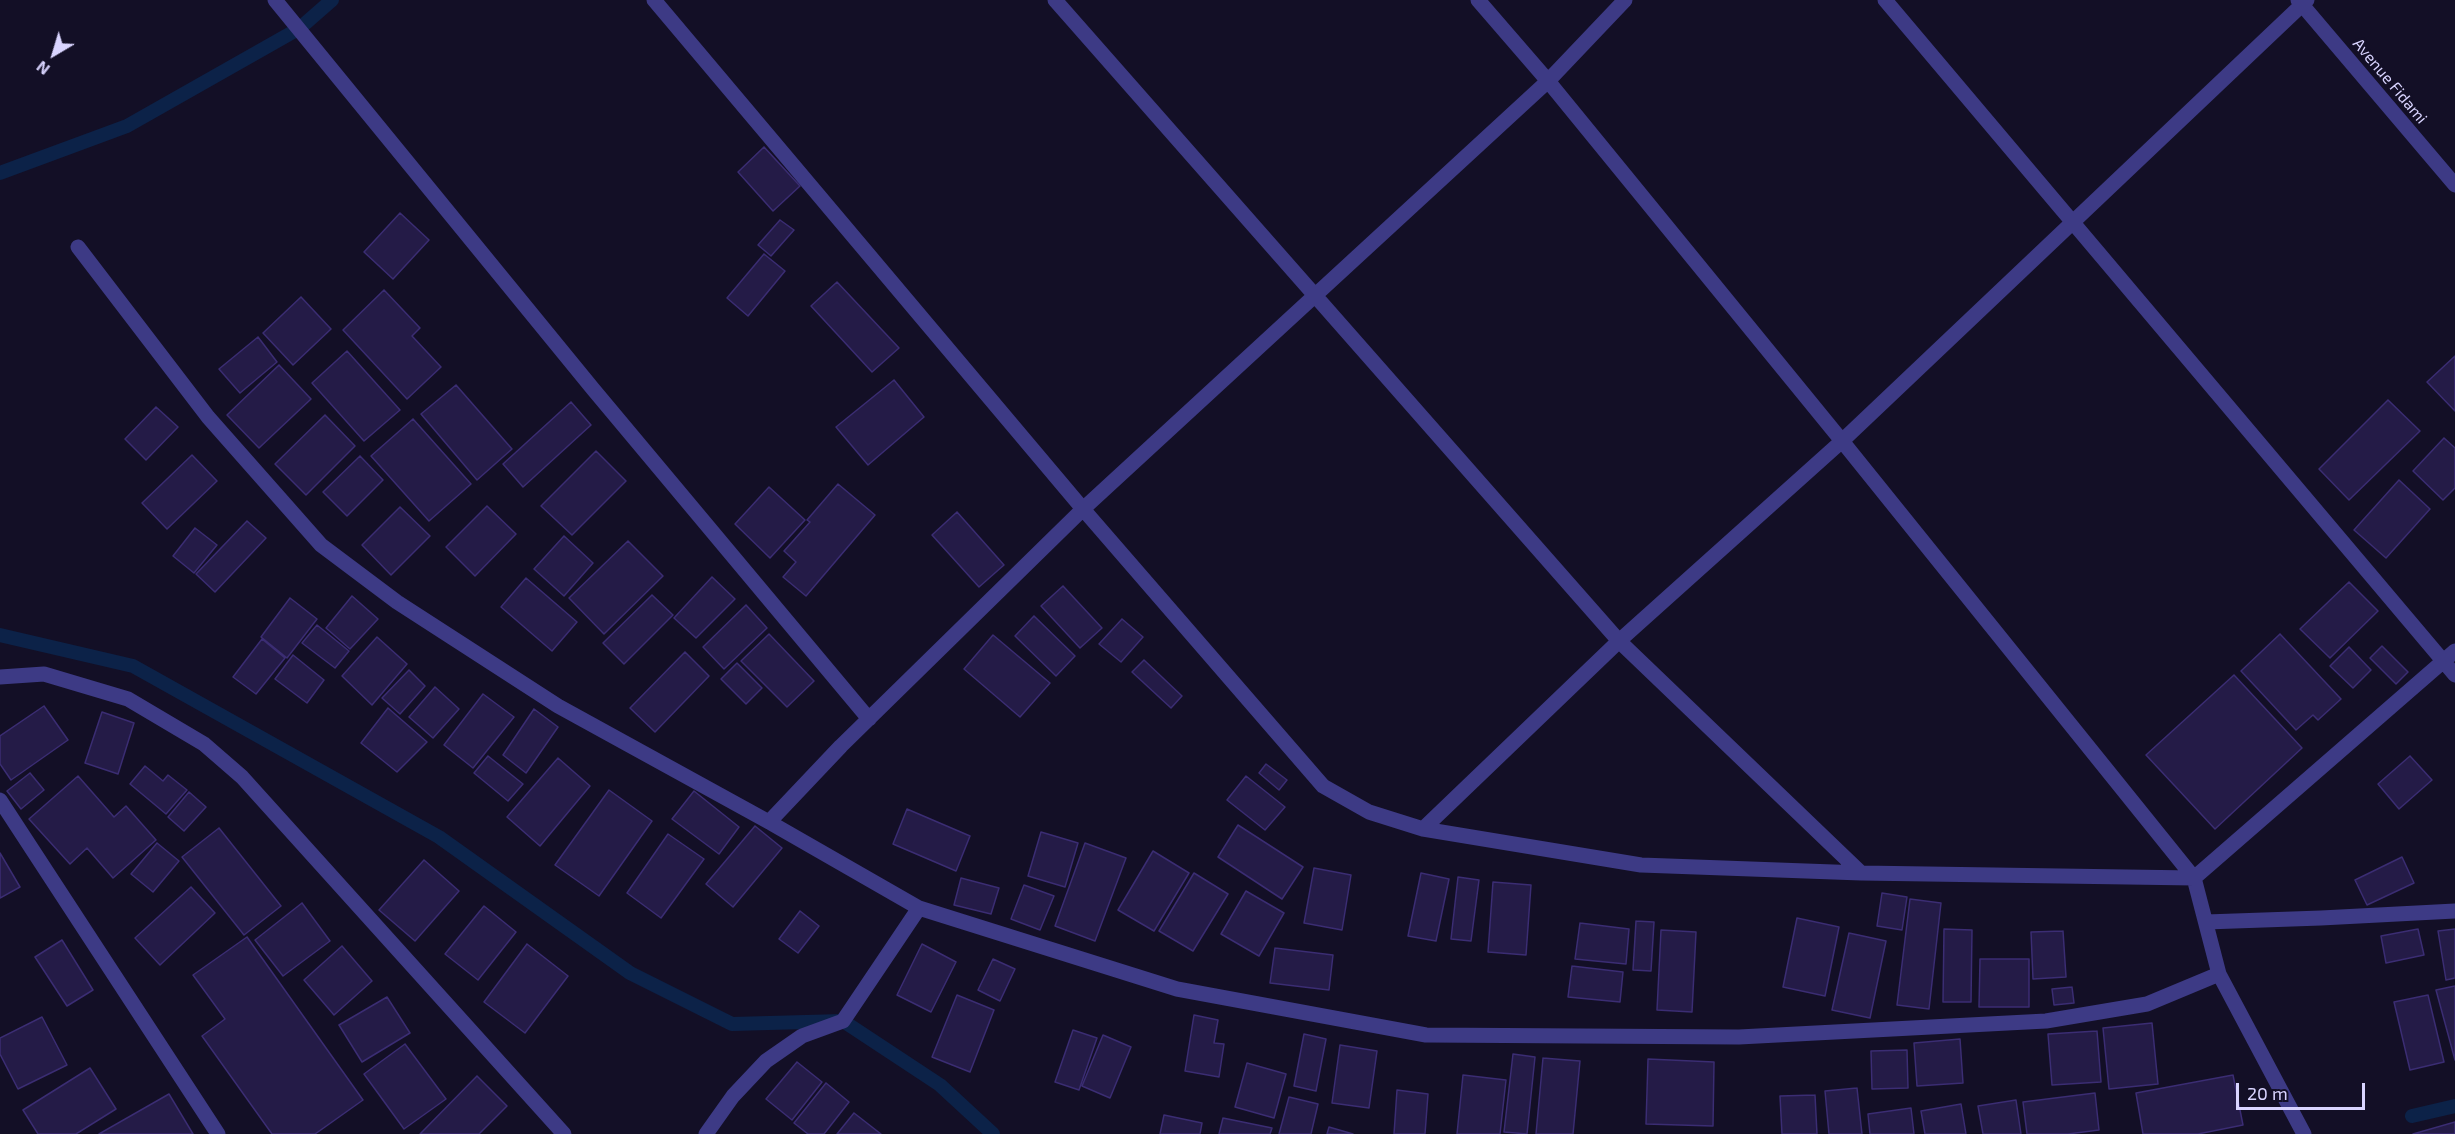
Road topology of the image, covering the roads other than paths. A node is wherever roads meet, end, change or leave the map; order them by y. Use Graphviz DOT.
graph roads {
  1 [pos="275,0"];
  2 [pos="654,0"];
  3 [pos="1054,0"];
  4 [pos="1478,0"];
  5 [pos="1625,0"];
  6 [pos="1885,0"];
  7 [pos="2302,2"];
  8 [pos="1548,81"];
  9 [pos="2455,185"];
  10 [pos="2073,224"];
  11 [pos="78,246"];
  12 [pos="1314,297"];
  13 [pos="1842,441"];
  14 [pos="1083,509"];
  15 [pos="1619,641"];
  16 [pos="2449,656"];
  17 [pos="2455,675"];
  18 [pos="0,677"];
  19 [pos="869,719"];
  20 [pos="0,800"];
  21 [pos="769,822"];
  22 [pos="1423,828"];
  23 [pos="1861,873"];
  24 [pos="2194,878"];
  25 [pos="919,908"];
  26 [pos="2455,911"];
  27 [pos="2206,922"];
  28 [pos="2219,974"];
  29 [pos="218,1134"];
  30 [pos="564,1134"];
  31 [pos="706,1134"];
  32 [pos="2304,1134"];
  1 -- 19 [label="street"];
  2 -- 14 [label="street"];
  3 -- 12 [label="street"];
  4 -- 8 [label="street"];
  5 -- 8 [label="street"];
  6 -- 10 [label="street"];
  7 -- 9 [label="street, Avenue Fidami"];
  7 -- 10 [label="street"];
  8 -- 12 [label="street"];
  8 -- 13 [label="street"];
  10 -- 13 [label="street"];
  10 -- 16 [label="street"];
  11 -- 21 [label="street"];
  12 -- 14 [label="street"];
  12 -- 15 [label="street"];
  13 -- 15 [label="street"];
  13 -- 24 [label="street"];
  14 -- 19 [label="street"];
  14 -- 22 [label="street"];
  15 -- 22 [label="street"];
  15 -- 23 [label="street"];
  16 -- 17 [label="street"];
  16 -- 24 [label="street"];
  18 -- 30 [label="street"];
  19 -- 21 [label="street"];
  20 -- 29 [label="street"];
  21 -- 25 [label="street"];
  22 -- 23 [label="street"];
  23 -- 24 [label="street"];
  24 -- 27 [label="street"];
  25 -- 28 [label="street"];
  25 -- 31 [label="street"];
  26 -- 27 [label="street"];
  27 -- 28 [label="street"];
  28 -- 32 [label="street"];
}
